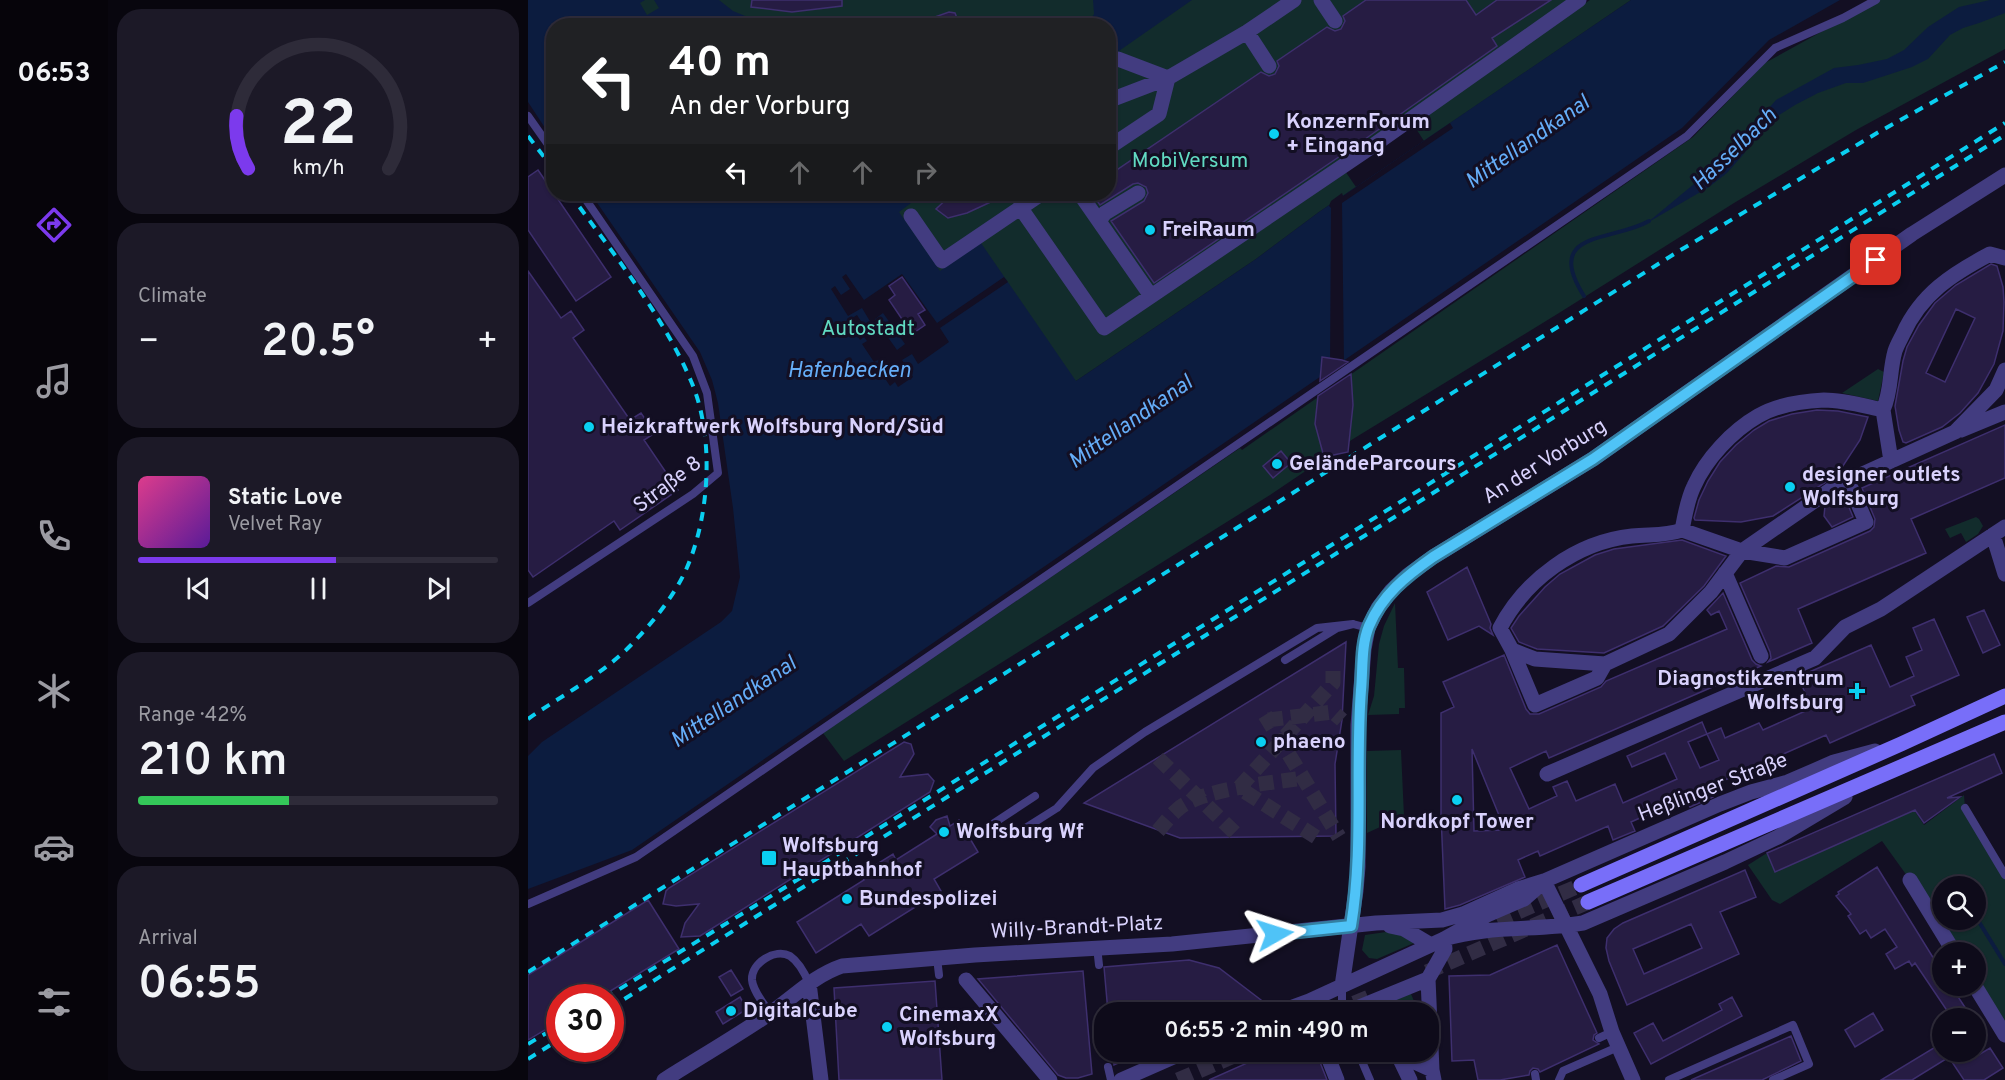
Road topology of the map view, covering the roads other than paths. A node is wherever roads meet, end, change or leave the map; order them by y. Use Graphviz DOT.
graph roads {
  1 [pos="1294,0"];
  2 [pos="1321,0"];
  3 [pos="1579,0"];
  4 [pos="1876,0"];
  5 [pos="1335,21"];
  6 [pos="1247,32"];
  7 [pos="1118,59"];
  8 [pos="1269,66"];
  9 [pos="1168,78"];
  10 [pos="1116,98"];
  11 [pos="528,116"];
  12 [pos="546,142"];
  13 [pos="1116,143"];
  14 [pos="2005,175"];
  15 [pos="1319,182"];
  16 [pos="1138,193"];
  17 [pos="1328,195"];
  18 [pos="587,201"];
  19 [pos="1030,201"];
  20 [pos="1085,201"];
  21 [pos="1020,207"];
  22 [pos="911,216"];
  23 [pos="1099,221"];
  24 [pos="2005,258"];
  25 [pos="1151,296"];
  26 [pos="2005,370"];
  27 [pos="1883,410"];
  28 [pos="2005,412"];
  29 [pos="1955,432"];
  30 [pos="1891,461"];
  31 [pos="1848,481"];
  32 [pos="1682,530"];
  33 [pos="1999,531"];
  34 [pos="1742,551"];
  35 [pos="1725,573"];
  36 [pos="2005,574"];
  37 [pos="528,603"];
  38 [pos="1353,624"];
  39 [pos="1368,628"];
  40 [pos="1512,650"];
  41 [pos="1761,656"];
  42 [pos="1285,660"];
  43 [pos="1605,664"];
  44 [pos="2005,696"];
  45 [pos="2005,722"];
  46 [pos="1901,744"];
  47 [pos="1547,774"];
  48 [pos="1873,780"];
  49 [pos="1035,796"];
  50 [pos="1965,808"];
  51 [pos="1002,836"];
  52 [pos="1013,836"];
  53 [pos="2005,875"];
  54 [pos="1910,880"];
  55 [pos="1544,881"];
  56 [pos="1581,885"];
  57 [pos="1588,902"];
  58 [pos="528,904"];
  59 [pos="1351,926"];
  60 [pos="1565,926"];
  61 [pos="1438,942"];
  62 [pos="1948,942"];
  63 [pos="1097,948"];
  64 [pos="937,958"];
  65 [pos="1099,965"];
  66 [pos="939,975"];
  67 [pos="1428,979"];
  68 [pos="966,980"];
  69 [pos="809,983"];
  70 [pos="1342,986"];
  71 [pos="1981,996"];
  72 [pos="1303,1002"];
  73 [pos="1342,1002"];
  74 [pos="1376,1002"];
  75 [pos="770,1013"];
  76 [pos="2005,1035"];
  77 [pos="1618,1047"];
  78 [pos="1162,1062"];
  79 [pos="1330,1062"];
  80 [pos="1362,1062"];
  81 [pos="1401,1062"];
  82 [pos="1412,1062"];
  83 [pos="1108,1067"];
  84 [pos="1433,1075"];
  85 [pos="664,1080"];
  86 [pos="820,1080"];
  87 [pos="1050,1080"];
  88 [pos="1111,1080"];
  89 [pos="1121,1080"];
  90 [pos="1337,1080"];
  91 [pos="1370,1080"];
  92 [pos="1410,1080"];
  93 [pos="1558,1080"];
  94 [pos="1633,1080"];
  95 [pos="1669,1080"];
  96 [pos="1773,1080"];
  1 -- 6 [label="street"];
  2 -- 5 [label="street"];
  3 -- 15 [label="street"];
  4 -- 58 [label="lane"];
  6 -- 8 [label="street"];
  6 -- 9 [label="street"];
  7 -- 9 [label="street"];
  9 -- 10 [label="street"];
  9 -- 13 [label="street"];
  11 -- 12 [label="lane"];
  14 -- 39 [label="street, An der Vorburg"];
  15 -- 17 [label="street"];
  15 -- 25 [label="street"];
  16 -- 23 [label="street"];
  18 -- 37 [label="lane, Straße 8"];
  19 -- 21 [label="street"];
  20 -- 23 [label="street"];
  21 -- 22 [label="street"];
  21 -- 25 [label="street"];
  23 -- 25 [label="street"];
  24 -- 27 [label="street"];
  26 -- 29 [label="street"];
  27 -- 30 [label="street"];
  27 -- 32 [label="street"];
  28 -- 29 [label="street"];
  29 -- 30 [label="street"];
  30 -- 31 [label="street"];
  31 -- 34 [label="street"];
  31 -- 34 [label="street"];
  32 -- 34 [label="street"];
  32 -- 40 [label="street"];
  33 -- 36 [label="street"];
  33 -- 47 [label="street"];
  34 -- 35 [label="street"];
  35 -- 41 [label="street"];
  35 -- 43 [label="street"];
  38 -- 39 [label="lane"];
  38 -- 42 [label="lane"];
  38 -- 52 [label="lane"];
  39 -- 59 [label="street, An der Vorburg"];
  40 -- 43 [label="street"];
  40 -- 43 [label="street"];
  44 -- 46 [label="main road, Heßlinger Straße"];
  45 -- 48 [label="main road, Heßlinger Straße"];
  46 -- 55 [label="street, Heßlinger Straße"];
  46 -- 56 [label="main road, Heßlinger Straße"];
  48 -- 57 [label="main road, Heßlinger Straße"];
  48 -- 60 [label="street, Heßlinger Straße"];
  49 -- 51 [label="lane"];
  50 -- 53 [label="lane"];
  54 -- 62 [label="street"];
  55 -- 59 [label="street, Heßlinger Straße"];
  55 -- 60 [label="street"];
  55 -- 61 [label="street, Heßlinger Straße"];
  59 -- 61 [label="street"];
  59 -- 63 [label="street, Willy-Brandt-Platz"];
  59 -- 70 [label="street, An der Vorburg"];
  60 -- 61 [label="street, Heßlinger Straße"];
  60 -- 77 [label="street"];
  61 -- 67 [label="street"];
  61 -- 70 [label="street, Heßlinger Straße"];
  63 -- 64 [label="street, Willy-Brandt-Platz"];
  63 -- 65 [label="lane"];
  64 -- 66 [label="lane"];
  64 -- 69 [label="street, Willy-Brandt-Platz"];
  67 -- 74 [label="street"];
  67 -- 84 [label="street"];
  68 -- 87 [label="street"];
  69 -- 75 [label="street, Willy-Brandt-Platz"];
  69 -- 75 [label="lane"];
  69 -- 86 [label="street"];
  70 -- 72 [label="street, Heßlinger Straße"];
  70 -- 73 [label="lane"];
  71 -- 76 [label="street"];
  75 -- 85 [label="street, Willy-Brandt-Platz"];
  77 -- 93 [label="lane"];
  77 -- 94 [label="street"];
  78 -- 89 [label="street"];
  79 -- 90 [label="street"];
  80 -- 91 [label="lane"];
  81 -- 92 [label="street"];
  82 -- 84 [label="street"];
  83 -- 88 [label="lane"];
  95 -- 96 [label="lane"];
}
